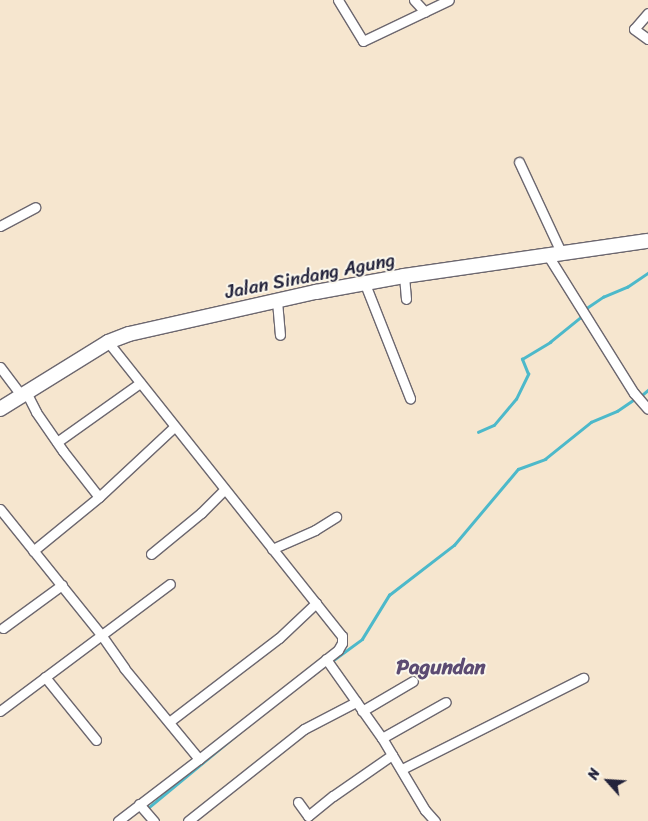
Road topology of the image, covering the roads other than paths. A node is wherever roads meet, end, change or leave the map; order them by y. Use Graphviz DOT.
graph roads {
  1 [pos="338,0"];
  2 [pos="414,0"];
  3 [pos="449,0"];
  4 [pos="425,12"];
  5 [pos="648,13"];
  6 [pos="648,39"];
  7 [pos="519,162"];
  8 [pos="35,207"];
  9 [pos="0,226"];
  10 [pos="648,240"];
  11 [pos="561,252"];
  12 [pos="547,254"];
  13 [pos="404,276"];
  14 [pos="365,284"];
  15 [pos="406,299"];
  16 [pos="277,301"];
  17 [pos="280,334"];
  18 [pos="108,342"];
  19 [pos="0,367"];
  20 [pos="140,383"];
  21 [pos="24,393"];
  22 [pos="410,398"];
  23 [pos="0,409"];
  24 [pos="648,409"];
  25 [pos="174,427"];
  26 [pos="57,442"];
  27 [pos="224,490"];
  28 [pos="99,497"];
  29 [pos="0,509"];
  30 [pos="336,516"];
  31 [pos="272,549"];
  32 [pos="33,551"];
  33 [pos="150,554"];
  34 [pos="170,584"];
  35 [pos="62,586"];
  36 [pos="316,603"];
  37 [pos="3,628"];
  38 [pos="102,636"];
  39 [pos="326,659"];
  40 [pos="45,677"];
  41 [pos="583,678"];
  42 [pos="413,681"];
  43 [pos="356,702"];
  44 [pos="446,702"];
  45 [pos="0,711"];
  46 [pos="362,711"];
  47 [pos="169,722"];
  48 [pos="382,738"];
  49 [pos="96,740"];
  50 [pos="392,755"];
  51 [pos="199,759"];
  52 [pos="402,770"];
  53 [pos="298,802"];
  54 [pos="141,805"];
  55 [pos="152,819"];
  56 [pos="118,821"];
  57 [pos="188,821"];
  58 [pos="435,821"];
  1 -- 4 [label="street"];
  2 -- 4 [label="street"];
  3 -- 4 [label="street"];
  5 -- 6 [label="street"];
  7 -- 11 [label="street"];
  8 -- 9 [label="street"];
  10 -- 11 [label="main road, Jalan Sindang Agung"];
  11 -- 12 [label="main road, Jalan Sindang Agung"];
  12 -- 13 [label="main road, Jalan Sindang Agung"];
  12 -- 24 [label="street"];
  13 -- 14 [label="main road, Jalan Sindang Agung"];
  13 -- 15 [label="street"];
  14 -- 16 [label="main road, Jalan Sindang Agung"];
  14 -- 22 [label="street"];
  16 -- 17 [label="street"];
  16 -- 18 [label="main road, Jalan Sindang Agung"];
  18 -- 20 [label="street"];
  18 -- 21 [label="main road, Jalan Sindang Agung"];
  19 -- 21 [label="street"];
  20 -- 25 [label="street"];
  20 -- 26 [label="street"];
  21 -- 23 [label="main road, Jalan Sindang Agung"];
  21 -- 26 [label="street"];
  25 -- 27 [label="street"];
  25 -- 28 [label="street"];
  26 -- 28 [label="street"];
  27 -- 31 [label="street"];
  27 -- 33 [label="street"];
  28 -- 32 [label="street"];
  29 -- 32 [label="street"];
  30 -- 31 [label="street"];
  31 -- 36 [label="street"];
  32 -- 35 [label="street"];
  34 -- 38 [label="street"];
  35 -- 37 [label="street"];
  35 -- 38 [label="street"];
  36 -- 39 [label="street"];
  36 -- 47 [label="street"];
  38 -- 40 [label="street"];
  38 -- 47 [label="street"];
  39 -- 43 [label="street"];
  39 -- 51 [label="street"];
  40 -- 45 [label="street"];
  40 -- 49 [label="street"];
  41 -- 52 [label="street"];
  42 -- 46 [label="street"];
  43 -- 46 [label="street"];
  43 -- 57 [label="street"];
  44 -- 48 [label="street"];
  46 -- 48 [label="street"];
  47 -- 51 [label="street"];
  48 -- 50 [label="street"];
  50 -- 52 [label="street"];
  50 -- 53 [label="street"];
  51 -- 54 [label="street"];
  52 -- 58 [label="street"];
  54 -- 55 [label="street"];
  54 -- 56 [label="street"];
}
